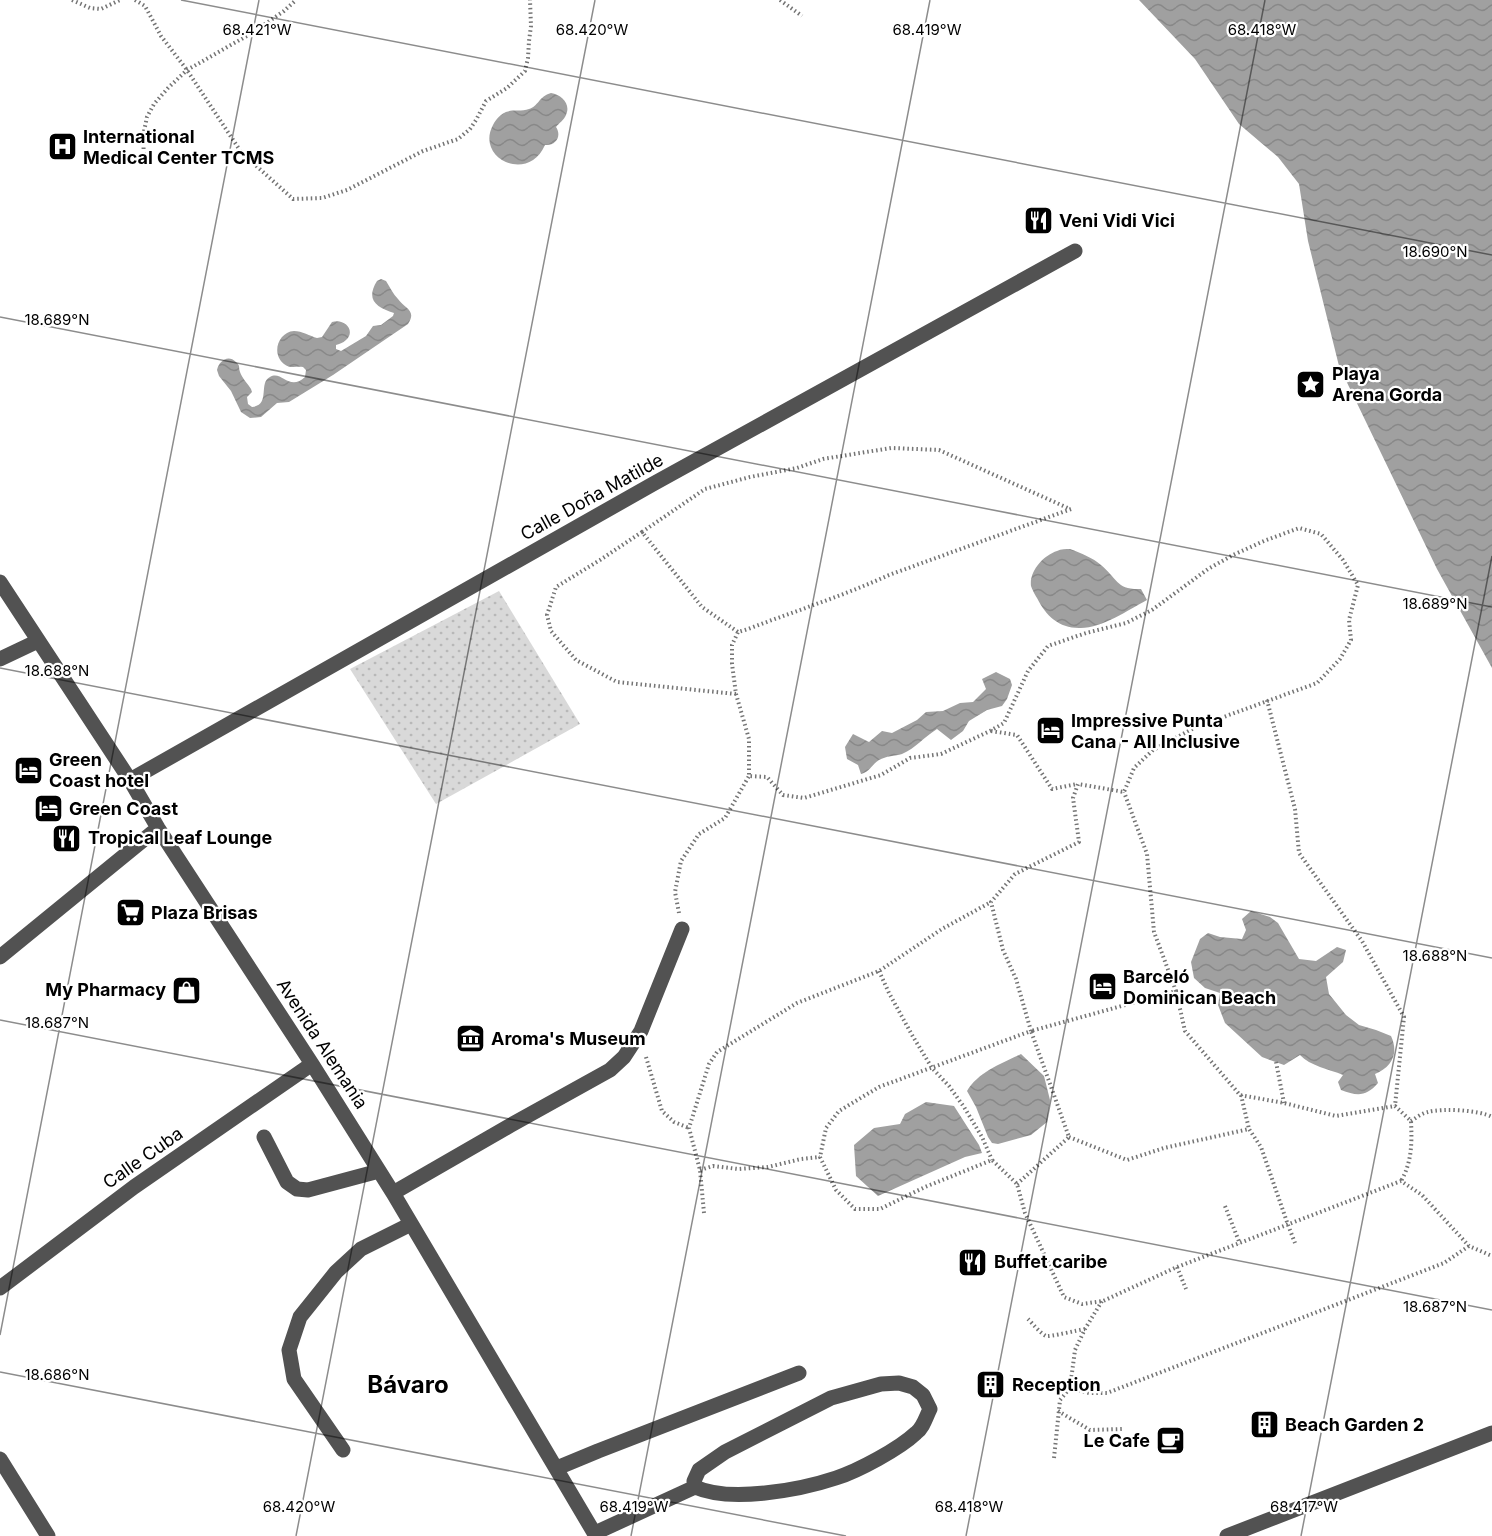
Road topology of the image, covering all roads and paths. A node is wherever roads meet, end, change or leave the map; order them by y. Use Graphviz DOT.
graph roads {
  1 [pos="72,0"];
  2 [pos="120,0"];
  3 [pos="135,0"];
  4 [pos="297,0"];
  5 [pos="530,0"];
  6 [pos="780,0"];
  7 [pos="802,16"];
  8 [pos="187,70"];
  9 [pos="144,158"];
  10 [pos="1075,250"];
  11 [pos="642,532"];
  12 [pos="0,582"];
  13 [pos="738,632"];
  14 [pos="38,641"];
  15 [pos="0,659"];
  16 [pos="736,694"];
  17 [pos="1267,700"];
  18 [pos="990,731"];
  19 [pos="749,776"];
  20 [pos="130,780"];
  21 [pos="1078,784"];
  22 [pos="1124,792"];
  23 [pos="158,828"];
  24 [pos="991,902"];
  25 [pos="682,929"];
  26 [pos="0,957"];
  27 [pos="879,971"];
  28 [pos="1176,991"];
  29 [pos="1031,1031"];
  30 [pos="634,1042"];
  31 [pos="1276,1062"];
  32 [pos="312,1064"];
  33 [pos="932,1068"];
  34 [pos="1240,1095"];
  35 [pos="1284,1103"];
  36 [pos="1395,1106"];
  37 [pos="1492,1117"];
  38 [pos="1411,1122"];
  39 [pos="689,1128"];
  40 [pos="1249,1129"];
  41 [pos="264,1137"];
  42 [pos="1069,1137"];
  43 [pos="820,1157"];
  44 [pos="992,1160"];
  45 [pos="700,1170"];
  46 [pos="379,1171"];
  47 [pos="1401,1181"];
  48 [pos="1017,1184"];
  49 [pos="393,1193"];
  50 [pos="1225,1206"];
  51 [pos="704,1213"];
  52 [pos="411,1224"];
  53 [pos="1288,1225"];
  54 [pos="1295,1243"];
  55 [pos="1240,1244"];
  56 [pos="1468,1246"];
  57 [pos="1492,1256"];
  58 [pos="1177,1267"];
  59 [pos="0,1288"];
  60 [pos="1186,1289"];
  61 [pos="1102,1301"];
  62 [pos="1028,1319"];
  63 [pos="1085,1329"];
  64 [pos="799,1373"];
  65 [pos="1070,1388"];
  66 [pos="1058,1411"];
  67 [pos="1123,1429"];
  68 [pos="1492,1433"];
  69 [pos="343,1450"];
  70 [pos="1054,1458"];
  71 [pos="0,1459"];
  72 [pos="556,1468"];
  73 [pos="695,1487"];
  74 [pos="596,1534"];
  75 [pos="48,1536"];
  76 [pos="1227,1536"];
  1 -- 2 [label="path"];
  3 -- 8 [label="path"];
  4 -- 8 [label="path"];
  5 -- 8 [label="path"];
  6 -- 7 [label="path"];
  8 -- 9 [label="path"];
  10 -- 20 [label="street, Calle Doña Matilde"];
  11 -- 13 [label="path"];
  11 -- 13 [label="path"];
  11 -- 16 [label="path"];
  12 -- 14 [label="street, Avenida Alemania"];
  13 -- 16 [label="path"];
  14 -- 15 [label="street"];
  14 -- 20 [label="street, Avenida Alemania"];
  16 -- 19 [label="path"];
  17 -- 18 [label="path"];
  17 -- 22 [label="path"];
  17 -- 36 [label="path"];
  18 -- 19 [label="path"];
  18 -- 21 [label="path"];
  19 -- 25 [label="path"];
  20 -- 23 [label="street, Avenida Alemania"];
  21 -- 22 [label="path"];
  21 -- 24 [label="path"];
  22 -- 28 [label="path"];
  23 -- 26 [label="street"];
  23 -- 32 [label="street, Avenida Alemania"];
  24 -- 27 [label="path"];
  24 -- 29 [label="path"];
  25 -- 30 [label="street"];
  27 -- 33 [label="path"];
  27 -- 39 [label="path"];
  28 -- 29 [label="path"];
  28 -- 34 [label="path"];
  29 -- 33 [label="path"];
  29 -- 42 [label="path"];
  30 -- 39 [label="path"];
  30 -- 49 [label="street"];
  31 -- 35 [label="path"];
  32 -- 46 [label="street, Avenida Alemania"];
  32 -- 59 [label="street, Calle Cuba"];
  33 -- 43 [label="path"];
  33 -- 44 [label="path"];
  34 -- 35 [label="path"];
  34 -- 40 [label="path"];
  35 -- 36 [label="path"];
  36 -- 38 [label="path"];
  37 -- 38 [label="path"];
  38 -- 47 [label="path"];
  39 -- 45 [label="path"];
  40 -- 42 [label="path"];
  40 -- 53 [label="path"];
  41 -- 46 [label="street"];
  42 -- 48 [label="path"];
  43 -- 44 [label="path"];
  43 -- 45 [label="path"];
  44 -- 48 [label="path"];
  45 -- 51 [label="path"];
  46 -- 49 [label="street, Avenida Alemania"];
  47 -- 53 [label="path"];
  47 -- 56 [label="path"];
  48 -- 61 [label="path"];
  49 -- 52 [label="street, Avenida Alemania"];
  50 -- 55 [label="path"];
  52 -- 69 [label="street"];
  52 -- 72 [label="street, Avenida Alemania"];
  53 -- 54 [label="path"];
  53 -- 55 [label="path"];
  55 -- 58 [label="path"];
  56 -- 57 [label="path"];
  56 -- 65 [label="path"];
  58 -- 60 [label="path"];
  58 -- 61 [label="path"];
  61 -- 63 [label="path"];
  62 -- 63 [label="path"];
  63 -- 65 [label="path"];
  64 -- 72 [label="street"];
  65 -- 66 [label="path"];
  66 -- 67 [label="path"];
  66 -- 70 [label="path"];
  68 -- 76 [label="street"];
  71 -- 75 [label="street"];
  72 -- 74 [label="street, Avenida Alemania"];
  73 -- 73 [label="street"];
  73 -- 74 [label="street"];
}
